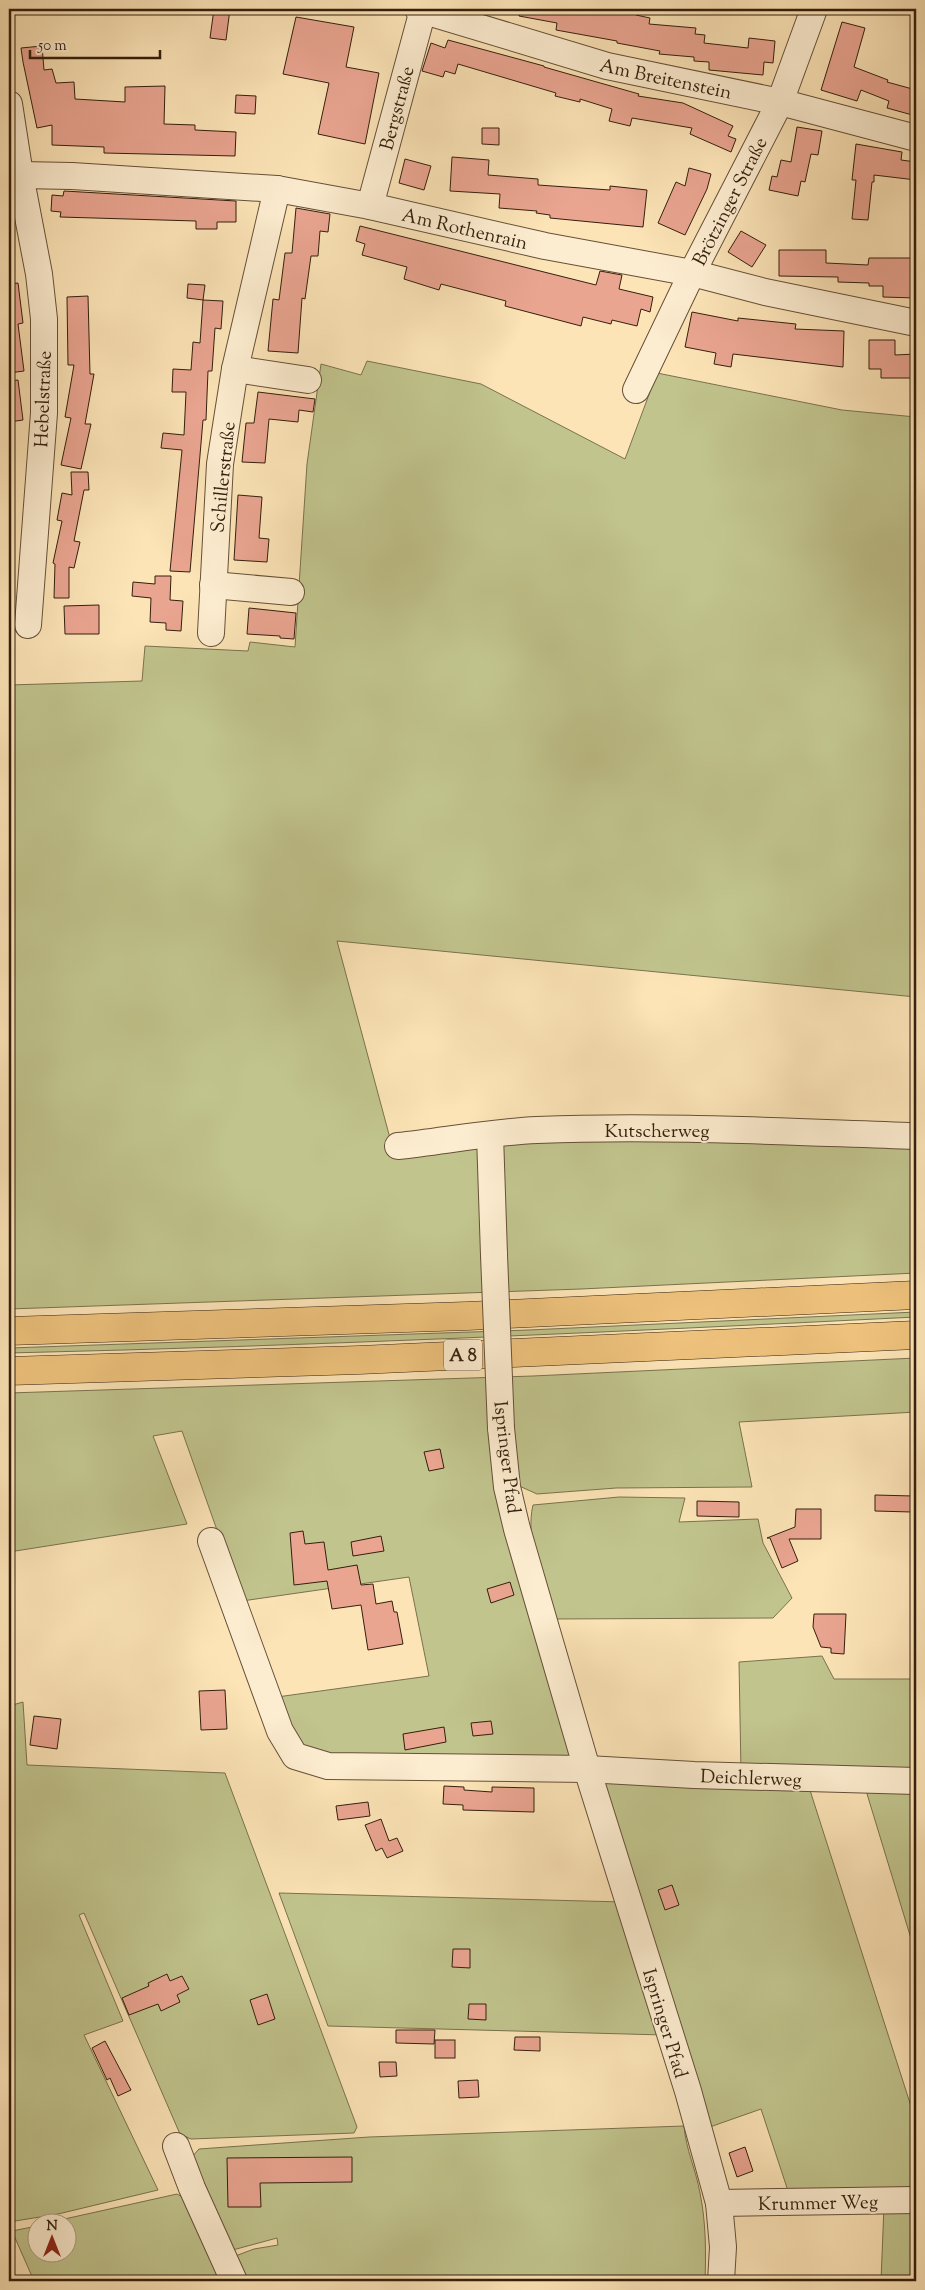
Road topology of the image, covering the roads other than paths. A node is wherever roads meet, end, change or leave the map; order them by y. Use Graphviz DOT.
graph roads {
  1 [pos="814,9"];
  2 [pos="421,10"];
  3 [pos="780,102"];
  4 [pos="9,104"];
  5 [pos="916,138"];
  6 [pos="14,176"];
  7 [pos="277,189"];
  8 [pos="370,206"];
  9 [pos="692,273"];
  10 [pos="916,323"];
  11 [pos="235,369"];
  12 [pos="308,380"];
  13 [pos="636,390"];
  14 [pos="213,585"];
  15 [pos="292,592"];
  16 [pos="28,625"];
  17 [pos="211,633"];
  18 [pos="490,1135"];
  19 [pos="916,1136"];
  20 [pos="398,1146"];
  21 [pos="916,1295"];
  22 [pos="9,1331"];
  23 [pos="916,1335"];
  24 [pos="9,1371"];
  25 [pos="211,1541"];
  26 [pos="586,1769"];
  27 [pos="916,1781"];
  28 [pos="176,2146"];
  29 [pos="916,2200"];
  30 [pos="719,2203"];
  31 [pos="234,2281"];
  32 [pos="721,2281"];
  1 -- 3 [label="street, Brötzinger Straße"];
  2 -- 3 [label="street, Am Breitenstein"];
  2 -- 8 [label="street, Bergstraße"];
  3 -- 5 [label="street, Am Breitenstein"];
  3 -- 9 [label="street, Brötzinger Straße"];
  4 -- 6 [label="street, Hebelstraße"];
  6 -- 7 [label="street, Am Rothenrain"];
  6 -- 16 [label="street, Hebelstraße"];
  7 -- 8 [label="street, Am Rothenrain"];
  7 -- 11 [label="street, Schillerstraße"];
  8 -- 9 [label="street, Am Rothenrain"];
  9 -- 10 [label="street, Am Rothenrain"];
  9 -- 13 [label="street, Brötzinger Straße"];
  11 -- 12 [label="street"];
  11 -- 14 [label="street, Schillerstraße"];
  14 -- 15 [label="street"];
  14 -- 17 [label="street, Schillerstraße"];
  18 -- 19 [label="street, Kutscherweg"];
  18 -- 20 [label="street, Kutscherweg"];
  18 -- 26 [label="street, Ispringer Pfad, bridge"];
  21 -- 22 [label="highway, A 8"];
  23 -- 24 [label="highway, A 8"];
  25 -- 26 [label="street"];
  26 -- 27 [label="street, Deichlerweg"];
  26 -- 30 [label="street, Ispringer Pfad"];
  28 -- 31 [label="street"];
  29 -- 30 [label="street, Krummer Weg"];
  30 -- 32 [label="street, Ispringer Pfad"];
}
